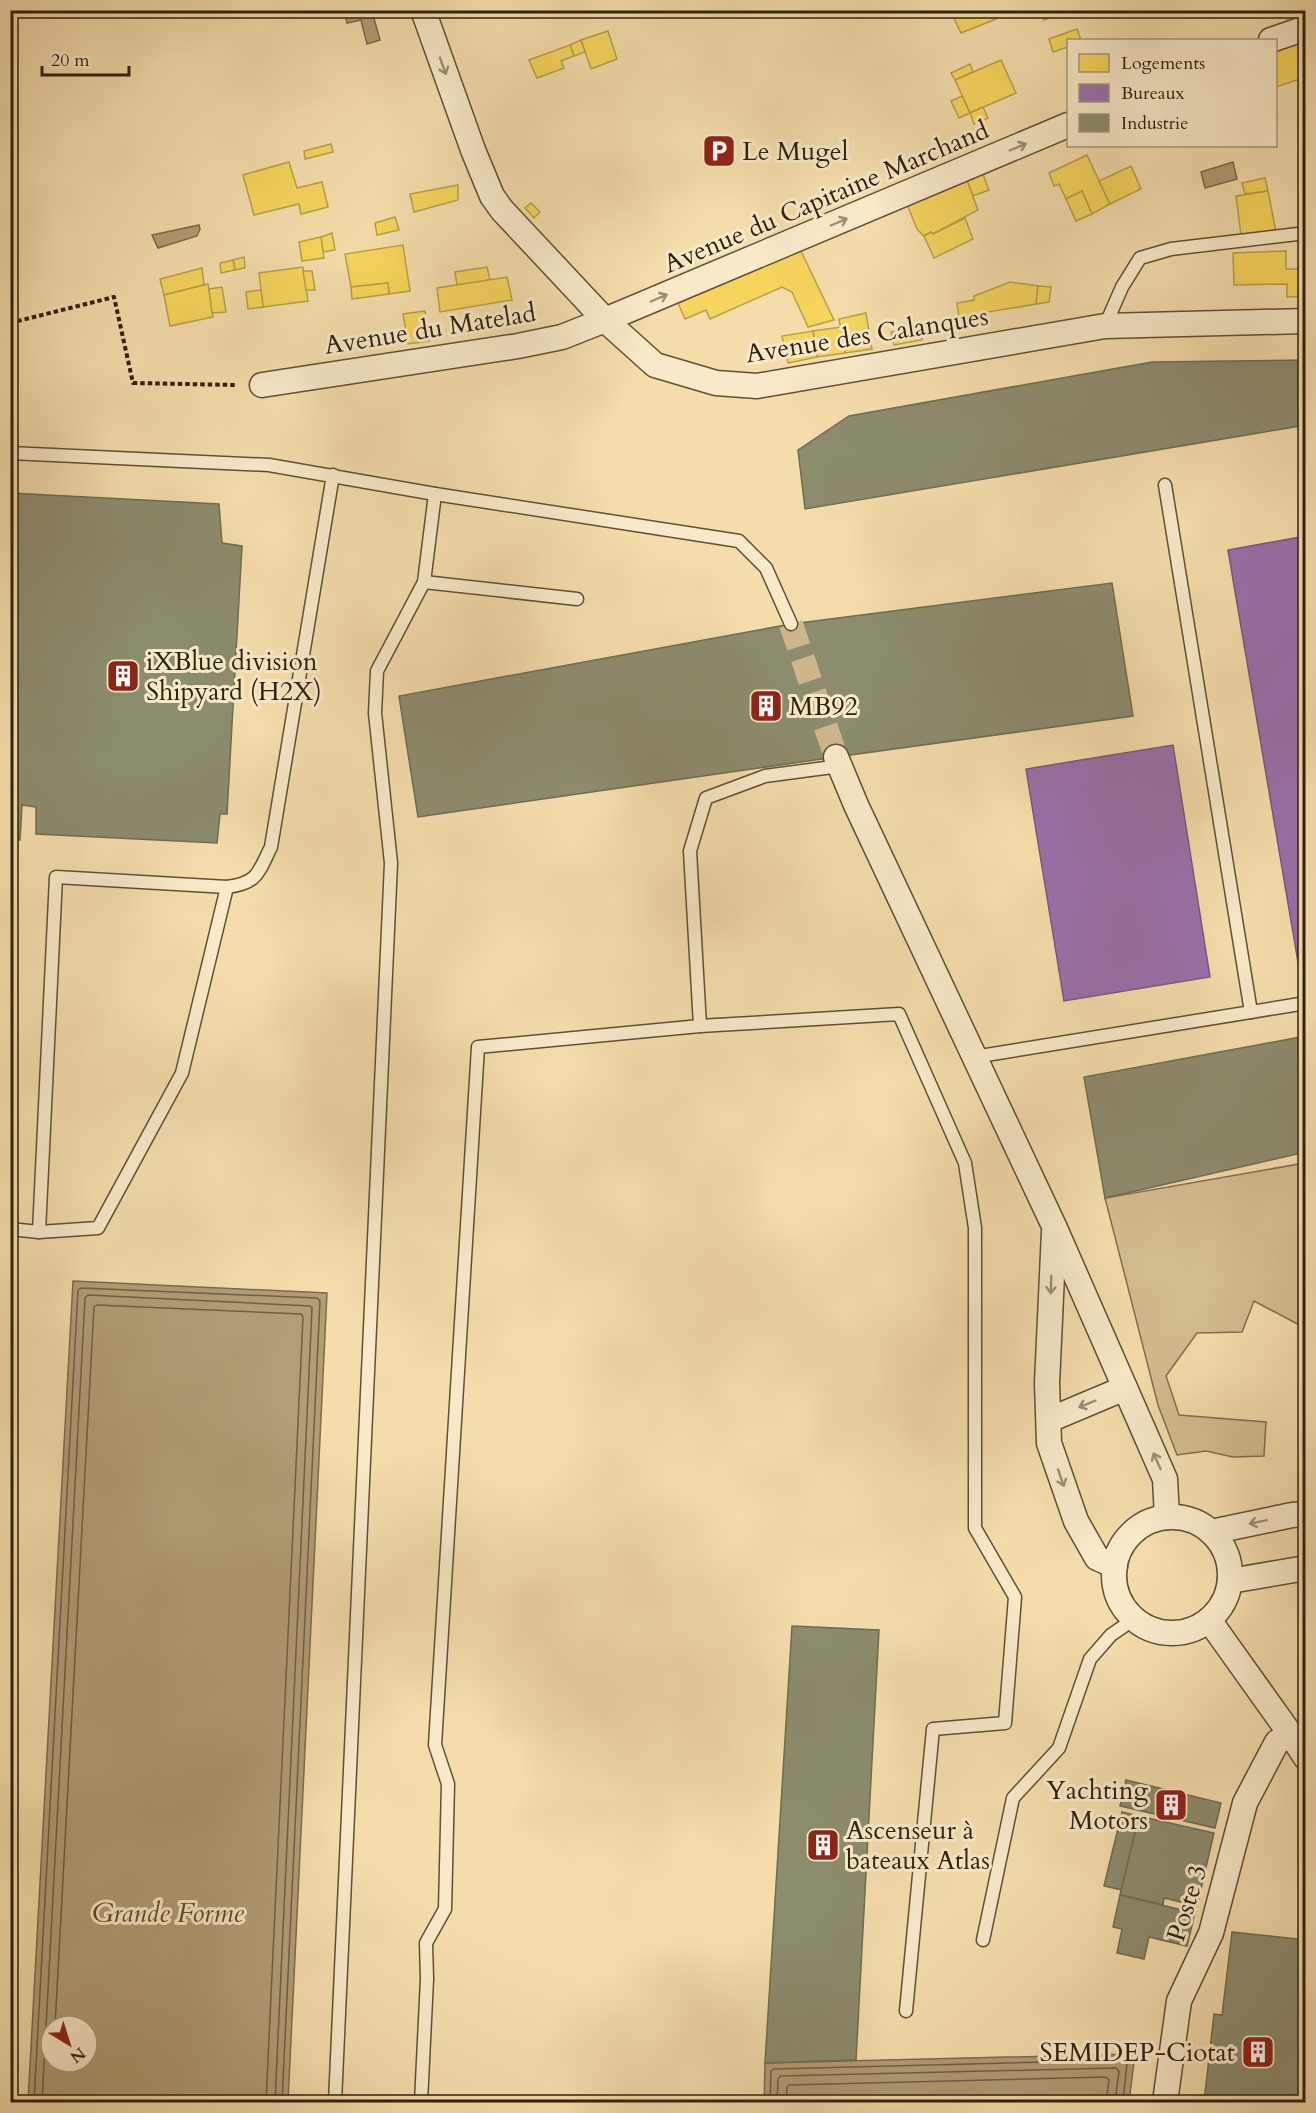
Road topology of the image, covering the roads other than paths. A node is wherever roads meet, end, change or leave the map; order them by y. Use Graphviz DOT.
graph roads {
  1 [pos="423,10"];
  2 [pos="1305,28"];
  3 [pos="1274,39"];
  4 [pos="1067,125"];
  5 [pos="1305,233"];
  6 [pos="605,320"];
  7 [pos="1305,321"];
  8 [pos="1105,326"];
  9 [pos="262,385"];
  10 [pos="10,453"];
  11 [pos="333,475"];
  12 [pos="1165,485"];
  13 [pos="435,494"];
  14 [pos="424,582"];
  15 [pos="577,599"];
  16 [pos="791,624"];
  17 [pos="838,761"];
  18 [pos="227,887"];
  19 [pos="1305,1003"];
  20 [pos="1251,1012"];
  21 [pos="700,1026"];
  22 [pos="974,1057"];
  23 [pos="1054,1226"];
  24 [pos="10,1229"];
  25 [pos="39,1232"];
  26 [pos="1125,1388"];
  27 [pos="1049,1420"];
  28 [pos="1305,1514"];
  29 [pos="1167,1517"];
  30 [pos="1211,1532"];
  31 [pos="1115,1566"];
  32 [pos="1305,1568"];
  33 [pos="1230,1581"];
  34 [pos="1134,1619"];
  35 [pos="1209,1620"];
  36 [pos="1291,1735"];
  37 [pos="1305,1758"];
  38 [pos="984,1940"];
  39 [pos="906,2011"];
  40 [pos="335,2103"];
  41 [pos="421,2103"];
  42 [pos="1165,2103"];
  1 -- 6 [label="street, Avenue des Calanques, one-way"];
  2 -- 3 [label="street"];
  6 -- 4 [label="street, Avenue du Capitaine Marchand, one-way"];
  5 -- 8 [label="lane"];
  6 -- 8 [label="street, Avenue des Calanques"];
  6 -- 9 [label="street, Avenue du Matelad"];
  7 -- 8 [label="street, Avenue des Calanques"];
  10 -- 11 [label="lane"];
  11 -- 13 [label="lane"];
  11 -- 18 [label="lane"];
  12 -- 20 [label="lane"];
  13 -- 14 [label="lane"];
  13 -- 16 [label="lane"];
  14 -- 15 [label="lane"];
  14 -- 40 [label="lane"];
  17 -- 21 [label="lane"];
  17 -- 22 [label="street"];
  18 -- 25 [label="lane"];
  18 -- 25 [label="lane"];
  19 -- 20 [label="lane"];
  20 -- 22 [label="lane"];
  21 -- 39 [label="lane"];
  21 -- 41 [label="lane"];
  22 -- 23 [label="street"];
  23 -- 26 [label="street"];
  23 -- 27 [label="street, one-way"];
  24 -- 25 [label="lane"];
  26 -- 27 [label="street, one-way"];
  29 -- 26 [label="street, one-way"];
  27 -- 31 [label="street, one-way"];
  28 -- 30 [label="street, one-way"];
  29 -- 30 [label="street"];
  29 -- 31 [label="street"];
  30 -- 33 [label="street"];
  31 -- 34 [label="street"];
  32 -- 33 [label="street"];
  33 -- 35 [label="street"];
  34 -- 35 [label="street"];
  34 -- 38 [label="lane"];
  35 -- 36 [label="street"];
  36 -- 37 [label="street"];
  36 -- 42 [label="street, Poste 3"];
}
